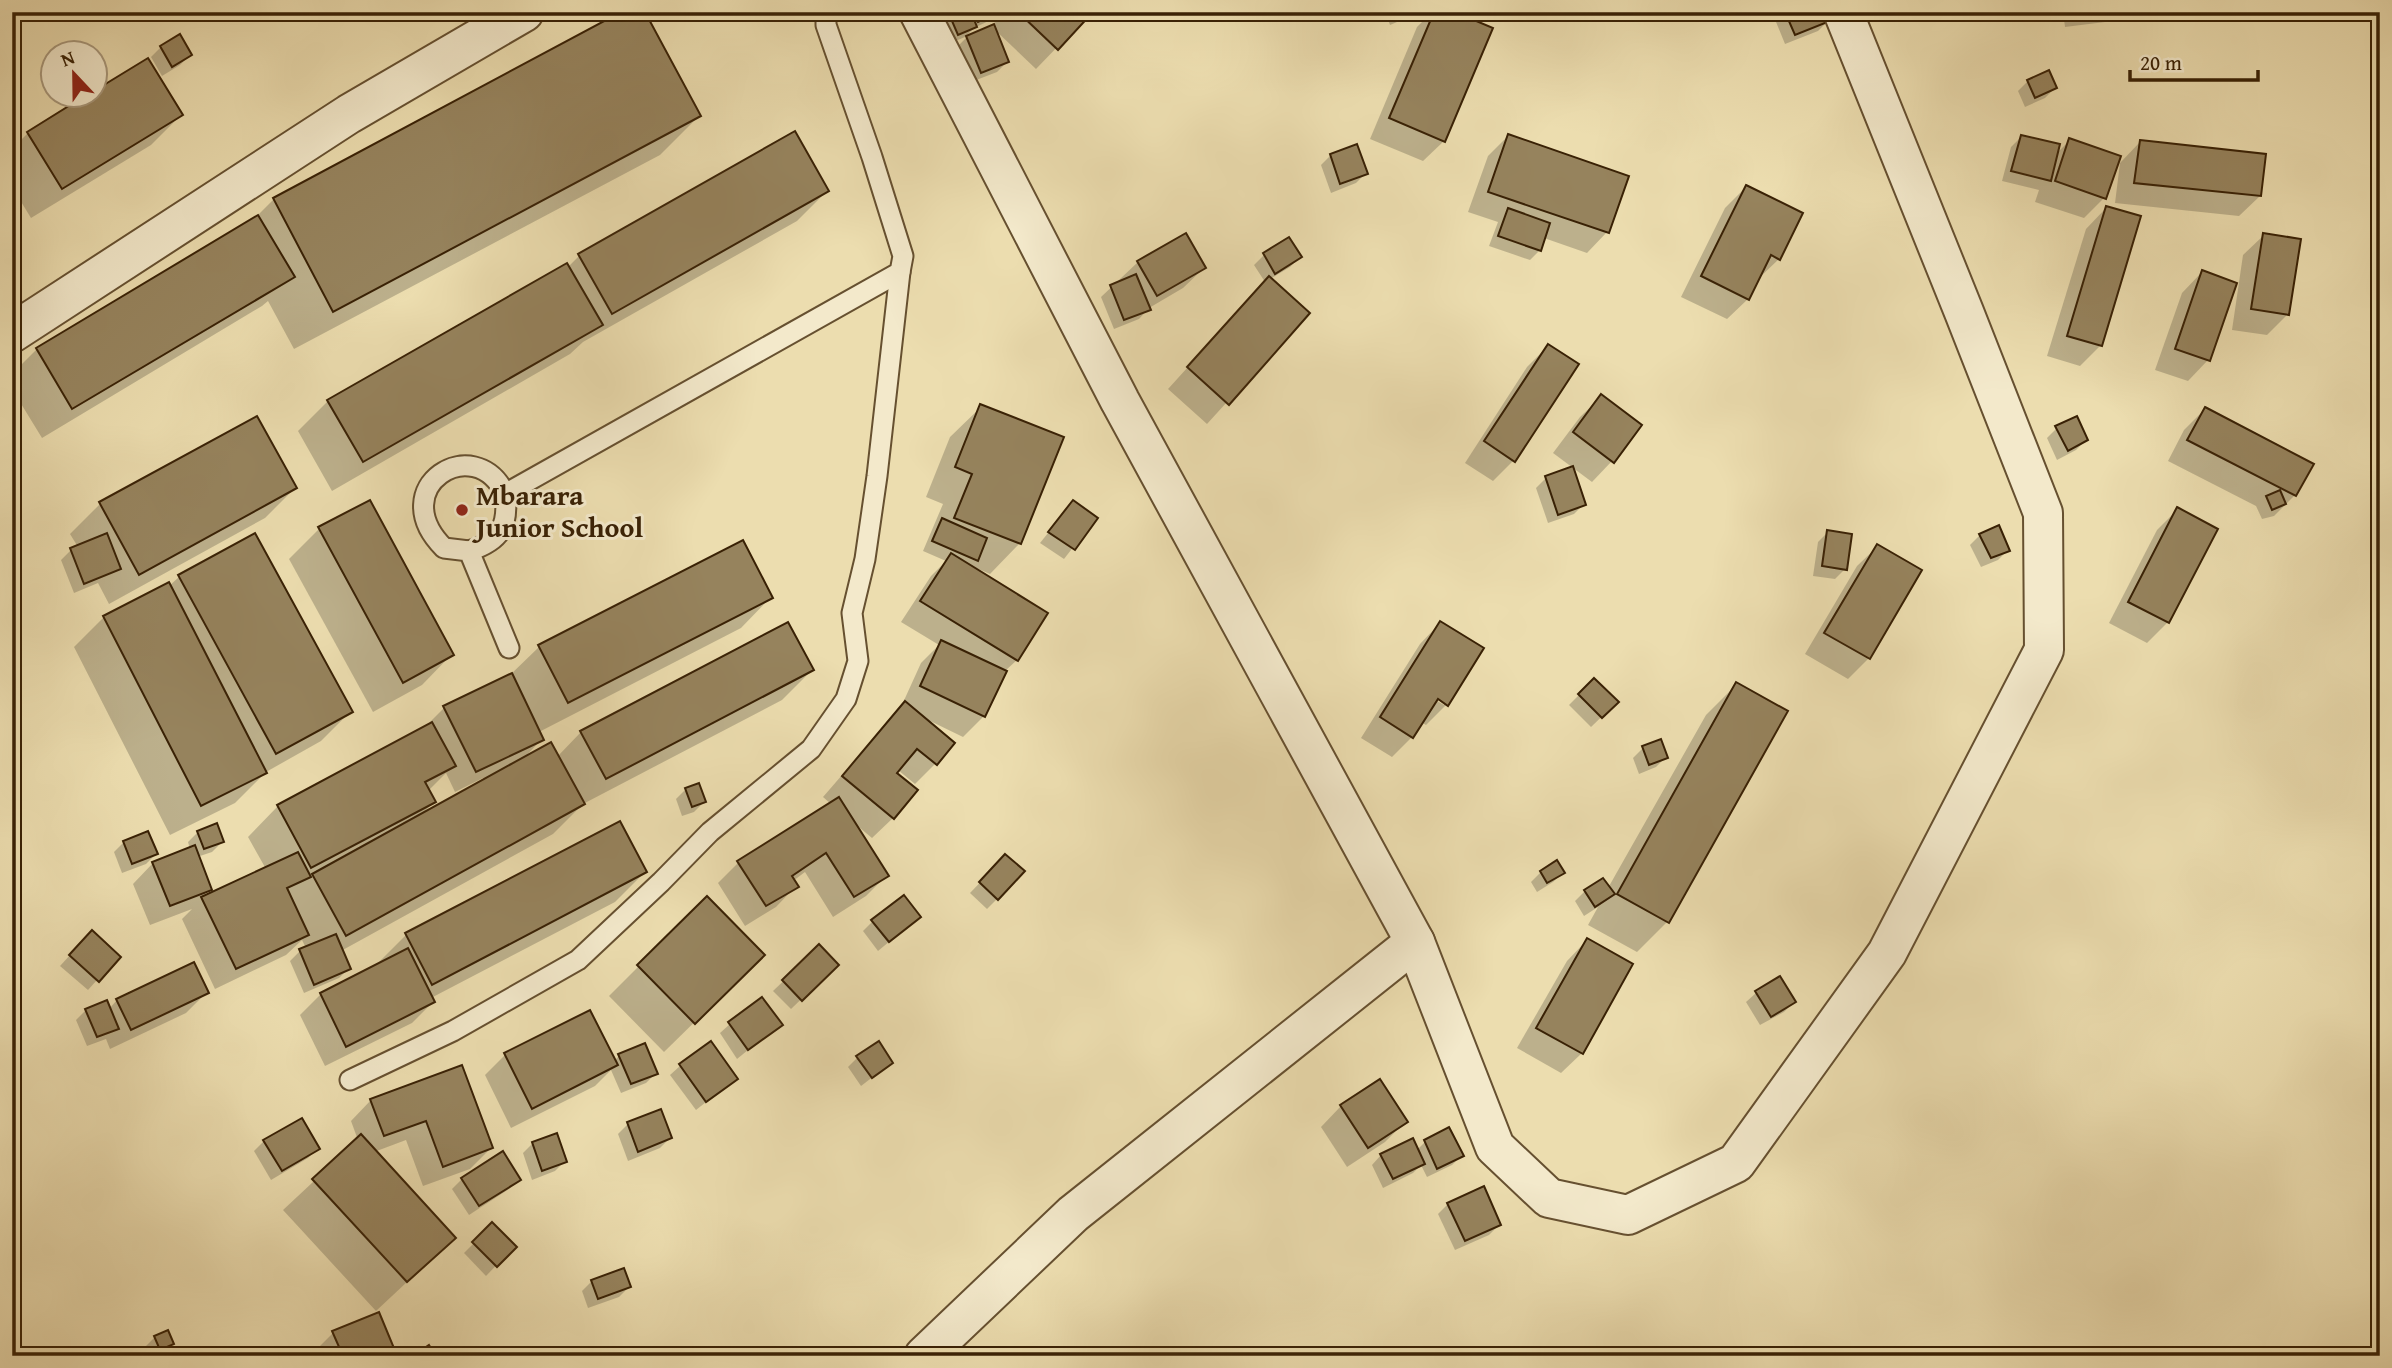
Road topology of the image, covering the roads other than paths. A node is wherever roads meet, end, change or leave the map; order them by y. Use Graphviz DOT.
graph roads {
  1 [pos="524,12"];
  2 [pos="826,12"];
  3 [pos="919,12"];
  4 [pos="1843,12"];
  5 [pos="900,272"];
  6 [pos="12,333"];
  7 [pos="505,494"];
  8 [pos="469,551"];
  9 [pos="509,648"];
  10 [pos="1415,942"];
  11 [pos="351,1080"];
  12 [pos="924,1356"];
  1 -- 6 [label="street"];
  2 -- 5 [label="lane"];
  3 -- 10 [label="street"];
  4 -- 10 [label="street"];
  5 -- 7 [label="lane"];
  5 -- 11 [label="lane"];
  7 -- 8 [label="lane"];
  7 -- 8 [label="lane"];
  8 -- 9 [label="lane"];
  10 -- 12 [label="street"];
}
